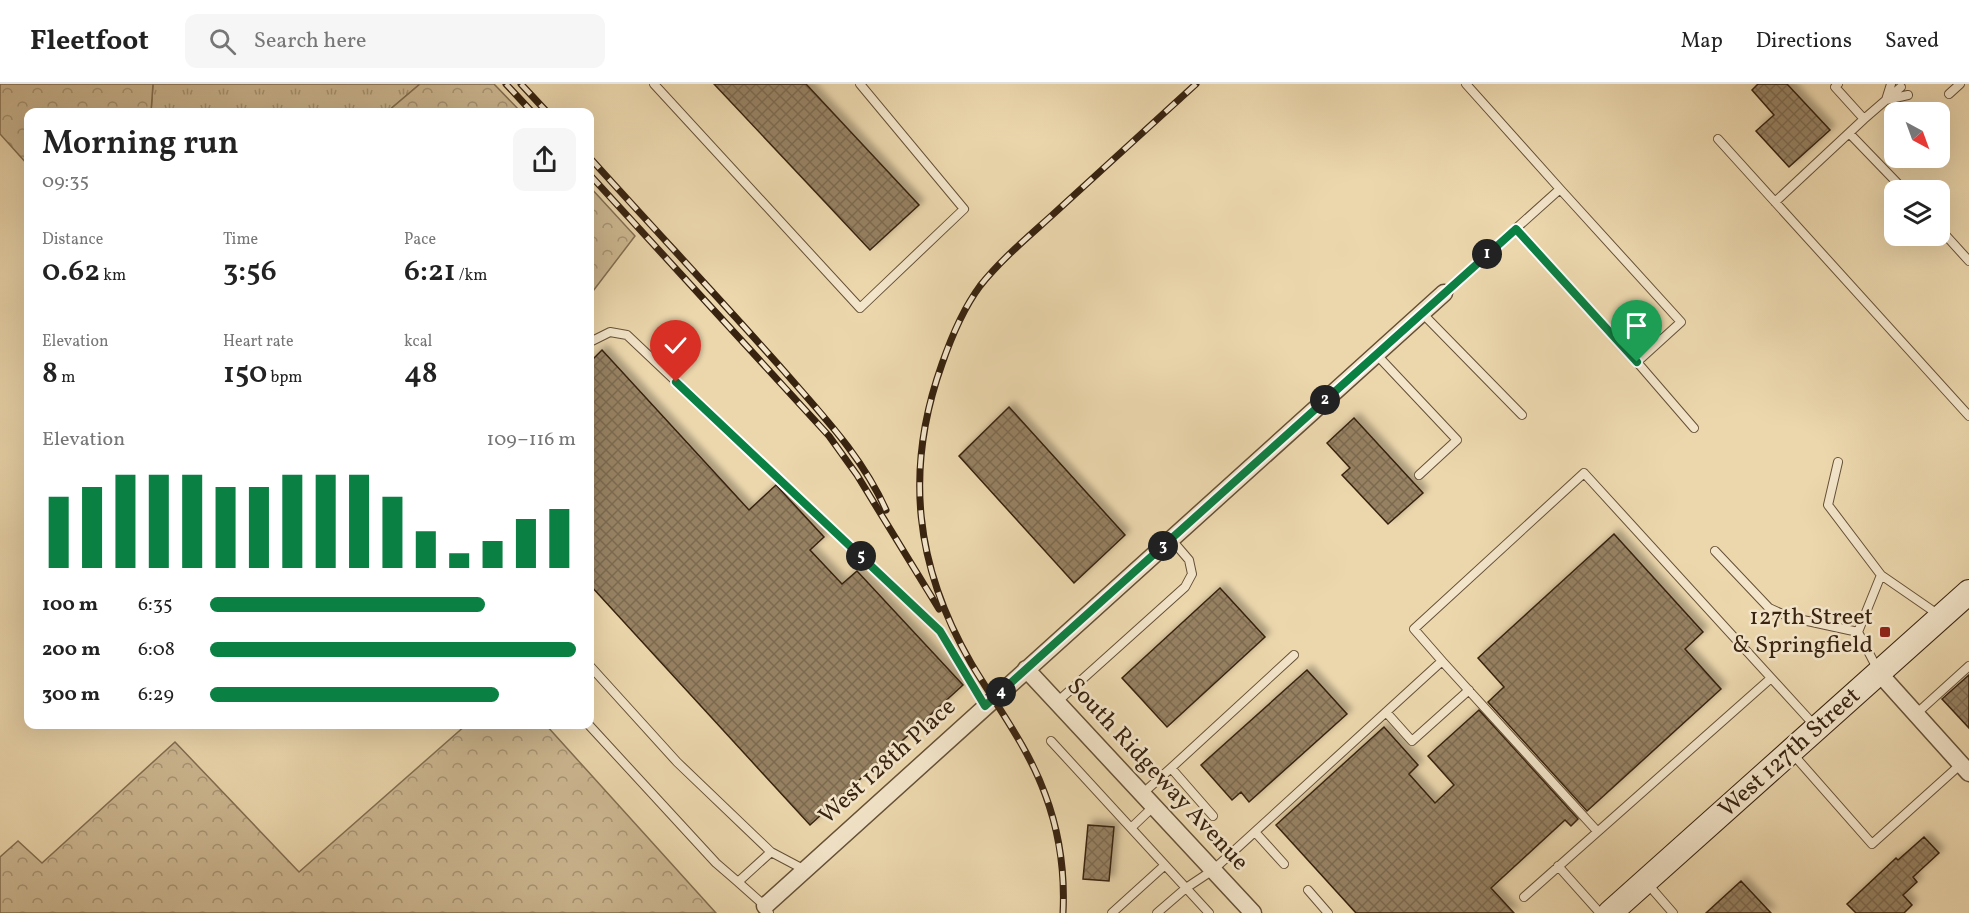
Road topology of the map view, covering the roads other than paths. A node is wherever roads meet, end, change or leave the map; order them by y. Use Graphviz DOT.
graph roads {
  1 [pos="654,84"];
  2 [pos="860,84"];
  3 [pos="1466,84"];
  4 [pos="1838,84"];
  5 [pos="1891,84"];
  6 [pos="1960,84"];
  7 [pos="1901,87"];
  8 [pos="1949,94"];
  9 [pos="1908,95"];
  10 [pos="1886,99"];
  11 [pos="1864,119"];
  12 [pos="1849,133"];
  13 [pos="1718,139"];
  14 [pos="1894,180"];
  15 [pos="1560,189"];
  16 [pos="1775,202"];
  17 [pos="1516,229"];
  18 [pos="1950,240"];
  19 [pos="1969,261"];
  20 [pos="1444,293"];
  21 [pos="1422,313"];
  22 [pos="594,340"];
  23 [pos="1376,354"];
  24 [pos="1637,362"];
  25 [pos="1522,415"];
  26 [pos="1969,416"];
  27 [pos="1694,428"];
  28 [pos="1838,462"];
  29 [pos="1419,475"];
  30 [pos="1171,539"];
  31 [pos="1715,551"];
  32 [pos="1881,575"];
  33 [pos="1969,592"];
  34 [pos="1942,617"];
  35 [pos="1858,632"];
  36 [pos="1294,655"];
  37 [pos="1443,661"];
  38 [pos="1969,666"];
  39 [pos="1026,669"];
  40 [pos="594,670"];
  41 [pos="1879,673"];
  42 [pos="1770,679"];
  43 [pos="1469,690"];
  44 [pos="1057,702"];
  45 [pos="985,706"];
  46 [pos="1386,712"];
  47 [pos="1916,714"];
  48 [pos="1817,728"];
  49 [pos="593,729"];
  50 [pos="1051,741"];
  51 [pos="1791,752"];
  52 [pos="1171,768"];
  53 [pos="1965,769"];
  54 [pos="1142,794"];
  55 [pos="1154,806"];
  56 [pos="1213,816"];
  57 [pos="1131,828"];
  58 [pos="1597,831"];
  59 [pos="1255,832"];
  60 [pos="771,852"];
  61 [pos="1284,864"];
  62 [pos="1165,865"];
  63 [pos="1558,866"];
  64 [pos="805,870"];
  65 [pos="1213,870"];
  66 [pos="1645,881"];
  67 [pos="738,882"];
  68 [pos="1186,888"];
  69 [pos="1308,890"];
  70 [pos="1524,897"];
  71 [pos="767,909"];
  72 [pos="1112,913"];
  73 [pos="1157,913"];
  74 [pos="1209,913"];
  75 [pos="1253,913"];
  76 [pos="1328,913"];
  77 [pos="1600,913"];
  78 [pos="1610,913"];
  79 [pos="1673,913"];
  1 -- 2 [label="lane"];
  3 -- 15 [label="lane"];
  4 -- 11 [label="lane"];
  5 -- 10 [label="lane"];
  6 -- 8 [label="lane"];
  7 -- 10 [label="lane"];
  9 -- 10 [label="lane"];
  10 -- 11 [label="lane"];
  11 -- 12 [label="lane"];
  12 -- 14 [label="lane"];
  12 -- 16 [label="lane"];
  13 -- 16 [label="lane"];
  15 -- 17 [label="lane"];
  15 -- 24 [label="lane"];
  16 -- 26 [label="lane"];
  17 -- 20 [label="lane"];
  17 -- 24 [label="lane"];
  18 -- 19 [label="lane"];
  20 -- 21 [label="street, West 128th Place"];
  21 -- 23 [label="street, West 128th Place"];
  21 -- 25 [label="lane"];
  22 -- 45 [label="lane"];
  23 -- 29 [label="lane"];
  23 -- 30 [label="street, West 128th Place"];
  24 -- 27 [label="lane"];
  28 -- 32 [label="lane"];
  30 -- 39 [label="street, West 128th Place"];
  30 -- 44 [label="lane"];
  31 -- 35 [label="lane"];
  32 -- 34 [label="lane"];
  32 -- 35 [label="lane"];
  33 -- 34 [label="main road, West 127th Street"];
  34 -- 41 [label="main road, West 127th Street"];
  35 -- 41 [label="lane"];
  36 -- 52 [label="lane"];
  37 -- 42 [label="lane"];
  37 -- 43 [label="lane"];
  37 -- 46 [label="lane"];
  38 -- 47 [label="lane"];
  39 -- 44 [label="street, South Ridgeway Avenue"];
  39 -- 45 [label="street, West 128th Place"];
  40 -- 60 [label="lane"];
  41 -- 47 [label="street"];
  41 -- 48 [label="main road, West 127th Street"];
  42 -- 48 [label="lane"];
  42 -- 58 [label="lane"];
  43 -- 46 [label="lane"];
  43 -- 58 [label="lane"];
  44 -- 54 [label="street, South Ridgeway Avenue"];
  45 -- 64 [label="street, West 128th Place"];
  46 -- 59 [label="lane"];
  47 -- 53 [label="street"];
  48 -- 51 [label="main road, West 127th Street"];
  49 -- 67 [label="lane"];
  50 -- 57 [label="lane"];
  51 -- 53 [label="lane"];
  51 -- 66 [label="main road, West 127th Street"];
  52 -- 54 [label="lane"];
  52 -- 56 [label="lane"];
  54 -- 55 [label="street, South Ridgeway Avenue"];
  55 -- 57 [label="lane"];
  55 -- 65 [label="street, South Ridgeway Avenue"];
  57 -- 62 [label="lane"];
  58 -- 63 [label="lane"];
  59 -- 61 [label="lane"];
  59 -- 65 [label="lane"];
  60 -- 64 [label="lane"];
  60 -- 67 [label="lane"];
  62 -- 68 [label="lane"];
  62 -- 72 [label="lane"];
  63 -- 70 [label="lane"];
  63 -- 77 [label="lane"];
  64 -- 71 [label="street, West 128th Place"];
  65 -- 68 [label="lane"];
  65 -- 75 [label="street, South Ridgeway Avenue"];
  66 -- 78 [label="main road, West 127th Street"];
  66 -- 79 [label="lane"];
  67 -- 71 [label="lane"];
  68 -- 73 [label="lane"];
  68 -- 74 [label="lane"];
  69 -- 76 [label="lane"];
}
